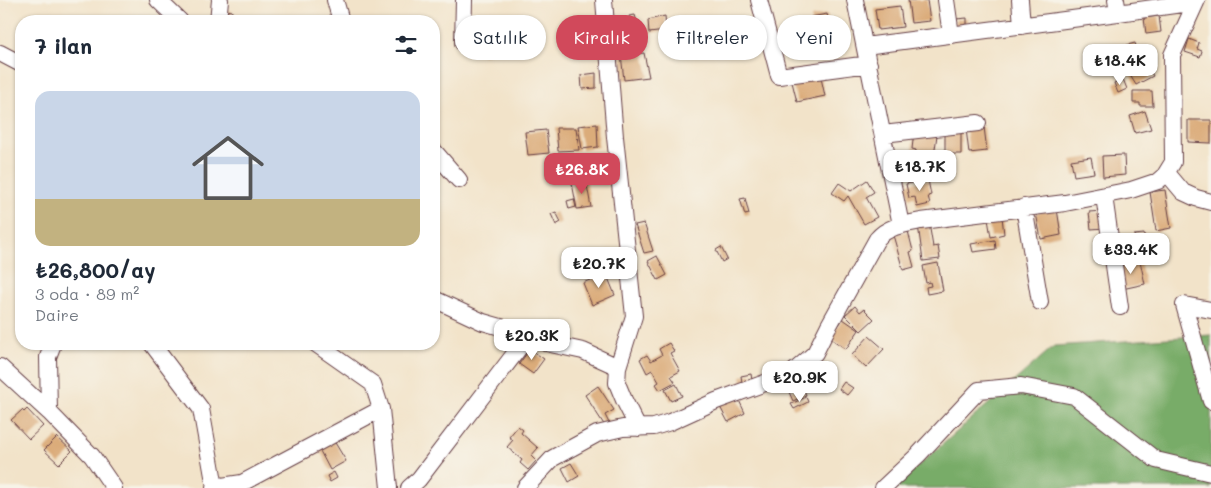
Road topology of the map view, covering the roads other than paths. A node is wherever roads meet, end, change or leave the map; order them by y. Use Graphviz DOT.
graph roads {
  1 [pos="158,0"];
  2 [pos="220,0"];
  3 [pos="335,0"];
  4 [pos="464,0"];
  5 [pos="604,0"];
  6 [pos="759,0"];
  7 [pos="855,0"];
  8 [pos="946,0"];
  9 [pos="1020,0"];
  10 [pos="1197,1"];
  11 [pos="1117,7"];
  12 [pos="174,15"];
  13 [pos="219,15"];
  14 [pos="339,15"];
  15 [pos="464,15"];
  16 [pos="1022,26"];
  17 [pos="951,35"];
  18 [pos="865,46"];
  19 [pos="0,53"];
  20 [pos="15,61"];
  21 [pos="869,64"];
  22 [pos="978,123"];
  23 [pos="883,134"];
  24 [pos="440,157"];
  25 [pos="1167,172"];
  26 [pos="459,180"];
  27 [pos="1104,196"];
  28 [pos="1211,202"];
  29 [pos="1024,207"];
  30 [pos="901,225"];
  31 [pos="440,301"];
  32 [pos="1040,302"];
  33 [pos="1120,307"];
  34 [pos="1211,310"];
  35 [pos="528,335"];
  36 [pos="51,350"];
  37 [pos="157,350"];
  38 [pos="325,350"];
  39 [pos="0,367"];
  40 [pos="618,367"];
  41 [pos="1211,401"];
  42 [pos="381,409"];
  43 [pos="49,412"];
  44 [pos="638,428"];
  45 [pos="1211,473"];
  46 [pos="215,487"];
  47 [pos="114,488"];
  48 [pos="389,488"];
  49 [pos="409,488"];
  50 [pos="525,488"];
  51 [pos="883,488"];
  1 -- 12 [label="street"];
  2 -- 13 [label="street"];
  3 -- 14 [label="street"];
  4 -- 15 [label="street"];
  5 -- 40 [label="street"];
  6 -- 21 [label="street"];
  7 -- 18 [label="street"];
  8 -- 17 [label="street"];
  9 -- 16 [label="street"];
  10 -- 11 [label="street"];
  10 -- 25 [label="street"];
  11 -- 16 [label="street"];
  16 -- 17 [label="street"];
  17 -- 18 [label="street"];
  18 -- 21 [label="street"];
  19 -- 20 [label="street"];
  21 -- 23 [label="street"];
  22 -- 23 [label="street"];
  23 -- 30 [label="street"];
  24 -- 26 [label="street"];
  25 -- 27 [label="street"];
  25 -- 28 [label="street"];
  27 -- 29 [label="street"];
  27 -- 33 [label="street"];
  29 -- 30 [label="street"];
  29 -- 32 [label="street"];
  30 -- 44 [label="street"];
  31 -- 35 [label="street"];
  34 -- 41 [label="street"];
  35 -- 40 [label="street"];
  35 -- 49 [label="street"];
  36 -- 43 [label="street"];
  37 -- 46 [label="street"];
  38 -- 42 [label="street"];
  39 -- 43 [label="street"];
  40 -- 44 [label="street"];
  42 -- 46 [label="street"];
  42 -- 48 [label="street"];
  43 -- 47 [label="street"];
  44 -- 50 [label="street"];
  45 -- 51 [label="street"];
}
